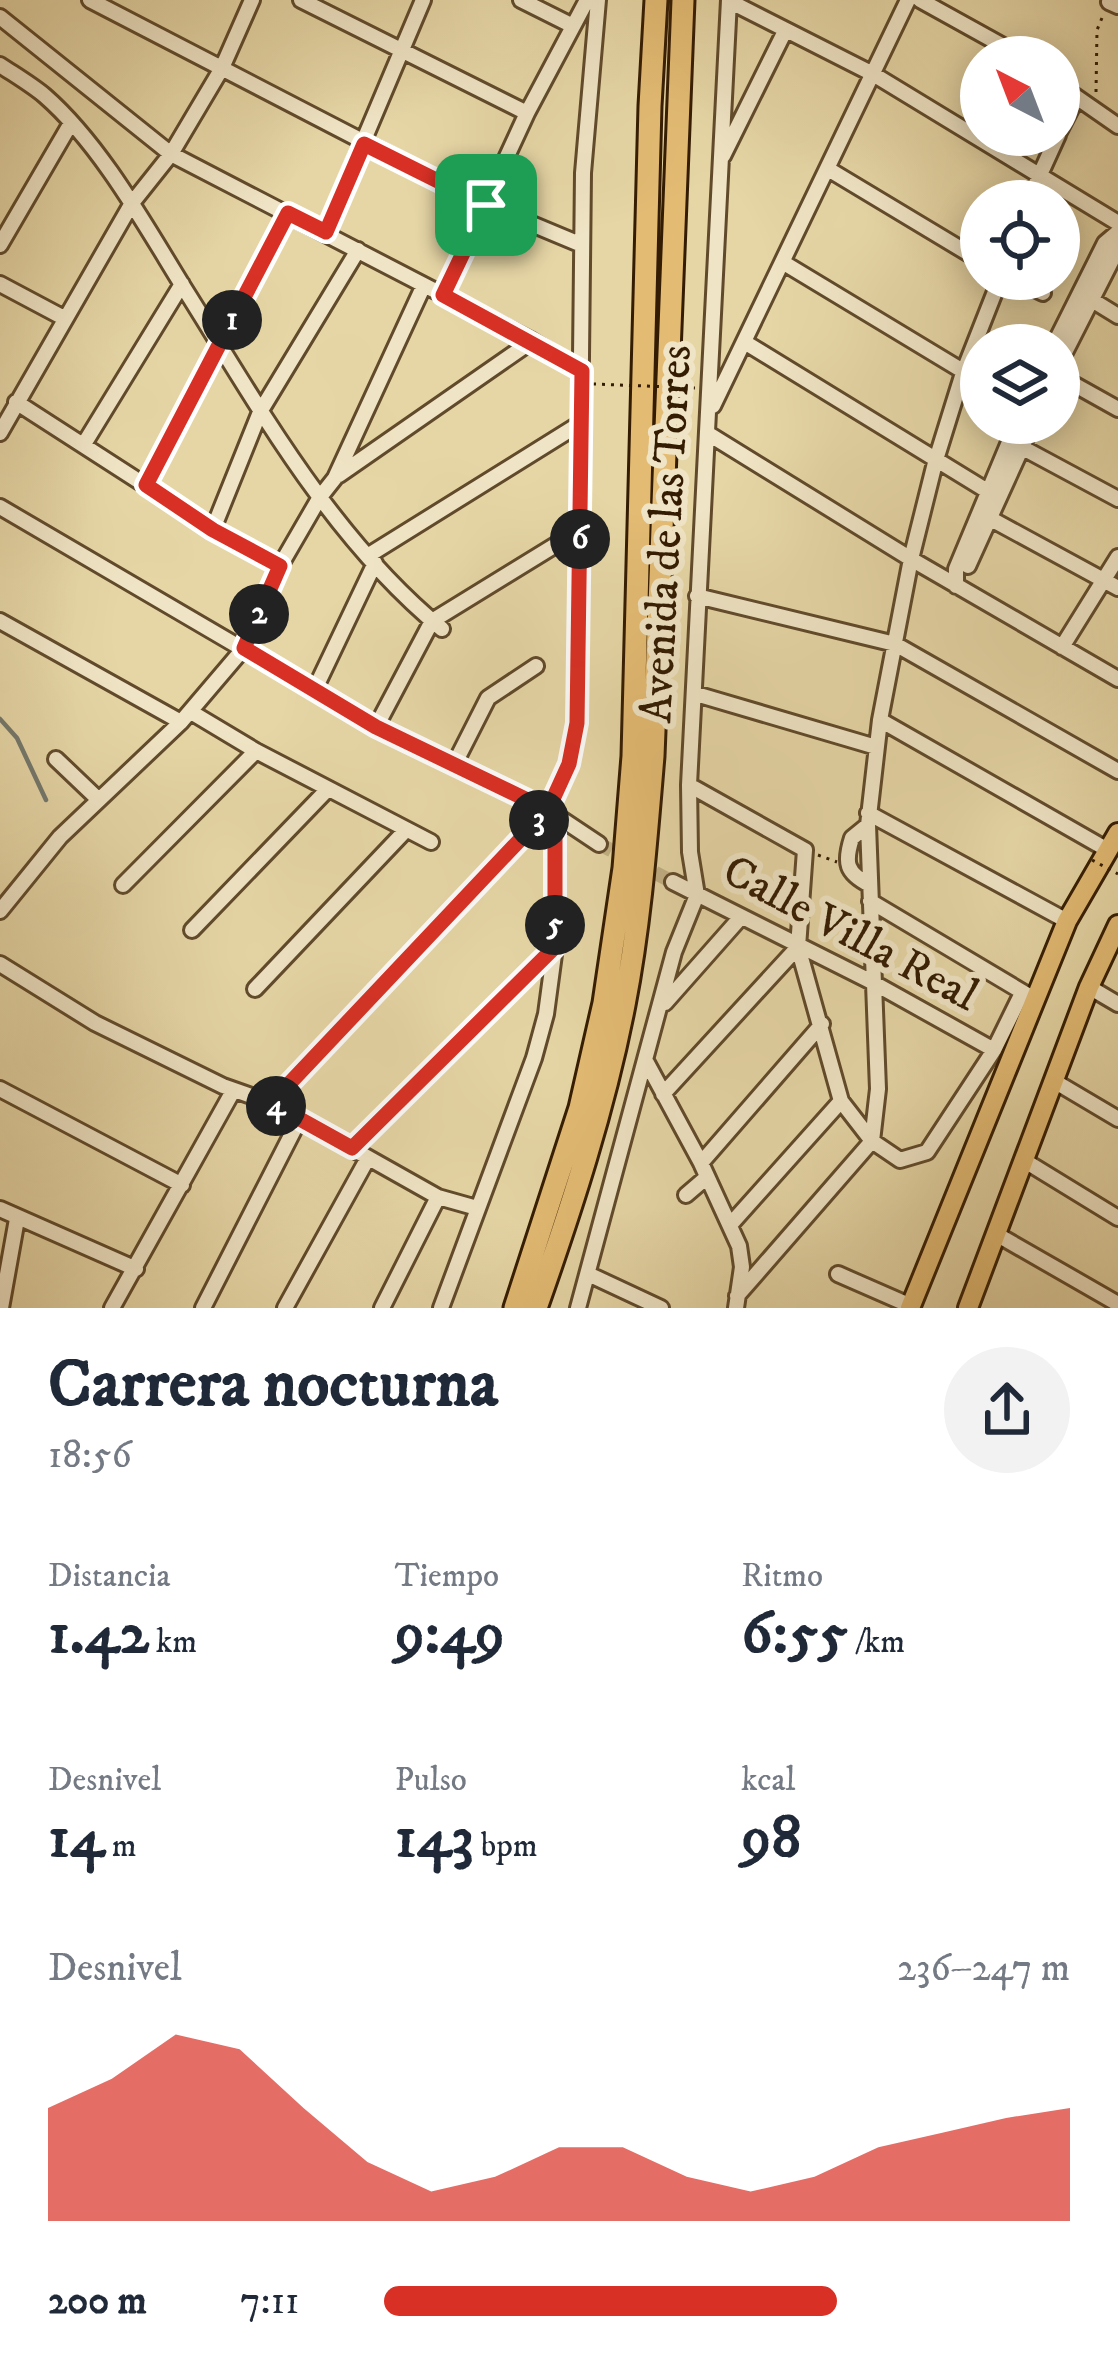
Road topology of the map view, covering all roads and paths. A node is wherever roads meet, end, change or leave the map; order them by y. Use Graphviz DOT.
graph roads {
  1 [pos="90,0"];
  2 [pos="252,0"];
  3 [pos="301,0"];
  4 [pos="423,0"];
  5 [pos="521,0"];
  6 [pos="586,0"];
  7 [pos="598,0"];
  8 [pos="656,0"];
  9 [pos="683,0"];
  10 [pos="729,0"];
  11 [pos="908,0"];
  12 [pos="920,0"];
  13 [pos="1113,4"];
  14 [pos="0,16"];
  15 [pos="573,26"];
  16 [pos="785,32"];
  17 [pos="985,36"];
  18 [pos="401,52"];
  19 [pos="0,65"];
  20 [pos="221,68"];
  21 [pos="873,74"];
  22 [pos="1080,101"];
  23 [pos="1096,112"];
  24 [pos="527,113"];
  25 [pos="71,123"];
  26 [pos="1118,126"];
  27 [pos="364,144"];
  28 [pos="171,154"];
  29 [pos="1047,156"];
  30 [pos="721,160"];
  31 [pos="828,169"];
  32 [pos="1038,175"];
  33 [pos="1036,180"];
  34 [pos="132,203"];
  35 [pos="486,205"];
  36 [pos="288,213"];
  37 [pos="1117,230"];
  38 [pos="326,232"];
  39 [pos="0,245"];
  40 [pos="582,245"];
  41 [pos="960,248"];
  42 [pos="358,250"];
  43 [pos="784,263"];
  44 [pos="0,284"];
  45 [pos="182,284"];
  46 [pos="424,285"];
  47 [pos="443,295"];
  48 [pos="1092,300"];
  49 [pos="1118,316"];
  50 [pos="64,318"];
  51 [pos="1065,324"];
  52 [pos="1080,324"];
  53 [pos="532,341"];
  54 [pos="746,343"];
  55 [pos="220,344"];
  56 [pos="582,371"];
  57 [pos="960,371"];
  58 [pos="960,383"];
  59 [pos="593,384"];
  60 [pos="697,388"];
  61 [pos="1080,388"];
  62 [pos="16,402"];
  63 [pos="1118,409"];
  64 [pos="260,412"];
  65 [pos="709,415"];
  66 [pos="581,423"];
  67 [pos="0,433"];
  68 [pos="707,433"];
  69 [pos="84,444"];
  70 [pos="1008,444"];
  71 [pos="1025,444"];
  72 [pos="1023,448"];
  73 [pos="935,463"];
  74 [pos="335,478"];
  75 [pos="146,485"];
  76 [pos="989,492"];
  77 [pos="320,496"];
  78 [pos="1118,499"];
  79 [pos="0,507"];
  80 [pos="991,519"];
  81 [pos="213,530"];
  82 [pos="580,530"];
  83 [pos="1118,557"];
  84 [pos="372,559"];
  85 [pos="911,560"];
  86 [pos="280,566"];
  87 [pos="1103,580"];
  88 [pos="954,582"];
  89 [pos="1118,588"];
  90 [pos="697,596"];
  91 [pos="0,621"];
  92 [pos="437,625"];
  93 [pos="895,644"];
  94 [pos="1062,647"];
  95 [pos="244,648"];
  96 [pos="536,666"];
  97 [pos="1118,679"];
  98 [pos="314,691"];
  99 [pos="696,694"];
  100 [pos="186,717"];
  101 [pos="880,720"];
  102 [pos="376,727"];
  103 [pos="877,747"];
  104 [pos="256,751"];
  105 [pos="56,758"];
  106 [pos="454,765"];
  107 [pos="1118,771"];
  108 [pos="689,785"];
  109 [pos="328,789"];
  110 [pos="99,800"];
  111 [pos="551,813"];
  112 [pos="868,819"];
  113 [pos="406,830"];
  114 [pos="431,842"];
  115 [pos="599,844"];
  116 [pos="1106,847"];
  117 [pos="805,850"];
  118 [pos="847,866"];
  119 [pos="1118,874"];
  120 [pos="674,882"];
  121 [pos="123,885"];
  122 [pos="870,893"];
  123 [pos="697,895"];
  124 [pos="0,911"];
  125 [pos="741,917"];
  126 [pos="1067,921"];
  127 [pos="1118,925"];
  128 [pos="192,929"];
  129 [pos="555,947"];
  130 [pos="798,947"];
  131 [pos="0,964"];
  132 [pos="872,982"];
  133 [pos="1089,987"];
  134 [pos="255,989"];
  135 [pos="1029,995"];
  136 [pos="1118,1004"];
  137 [pos="662,1006"];
  138 [pos="822,1024"];
  139 [pos="994,1050"];
  140 [pos="647,1063"];
  141 [pos="1054,1081"];
  142 [pos="0,1089"];
  143 [pos="233,1090"];
  144 [pos="663,1094"];
  145 [pos="841,1101"];
  146 [pos="271,1103"];
  147 [pos="1118,1119"];
  148 [pos="299,1120"];
  149 [pos="872,1141"];
  150 [pos="352,1148"];
  151 [pos="368,1158"];
  152 [pos="1025,1161"];
  153 [pos="704,1170"];
  154 [pos="182,1186"];
  155 [pos="686,1195"];
  156 [pos="438,1196"];
  157 [pos="477,1208"];
  158 [pos="0,1209"];
  159 [pos="1118,1218"];
  160 [pos="17,1219"];
  161 [pos="730,1225"];
  162 [pos="996,1234"];
  163 [pos="136,1269"];
  164 [pos="588,1274"];
  165 [pos="838,1274"];
  166 [pos="736,1302"];
  167 [pos="1118,1304"];
  168 [pos="911,1307"];
  169 [pos="1,1308"];
  170 [pos="112,1308"];
  171 [pos="203,1308"];
  172 [pos="285,1308"];
  173 [pos="382,1308"];
  174 [pos="441,1308"];
  175 [pos="515,1308"];
  176 [pos="536,1308"];
  177 [pos="578,1308"];
  178 [pos="661,1308"];
  179 [pos="968,1308"];
  1 -- 20 [label="street"];
  2 -- 20 [label="street"];
  3 -- 18 [label="street"];
  4 -- 18 [label="street"];
  5 -- 15 [label="street"];
  6 -- 15 [label="street"];
  7 -- 40 [label="street"];
  8 -- 175 [label="highway"];
  9 -- 176 [label="highway"];
  10 -- 16 [label="street"];
  10 -- 30 [label="street, Avenida de las Torres"];
  11 -- 21 [label="street"];
  12 -- 17 [label="street"];
  13 -- 23 [label="path"];
  14 -- 28 [label="street"];
  15 -- 24 [label="street"];
  16 -- 21 [label="street"];
  16 -- 30 [label="street"];
  18 -- 24 [label="street"];
  18 -- 27 [label="street"];
  19 -- 25 [label="street"];
  20 -- 27 [label="street"];
  20 -- 28 [label="street"];
  21 -- 31 [label="street"];
  21 -- 32 [label="street"];
  22 -- 23 [label="street"];
  23 -- 26 [label="street"];
  24 -- 35 [label="street"];
  25 -- 34 [label="street"];
  25 -- 39 [label="street"];
  27 -- 35 [label="street"];
  27 -- 38 [label="street"];
  28 -- 34 [label="street"];
  28 -- 36 [label="street"];
  29 -- 32 [label="street"];
  30 -- 65 [label="street, Avenida de las Torres"];
  31 -- 41 [label="street"];
  31 -- 43 [label="street"];
  32 -- 33 [label="street"];
  32 -- 37 [label="street"];
  34 -- 45 [label="street"];
  34 -- 50 [label="street"];
  35 -- 40 [label="street"];
  35 -- 47 [label="street"];
  36 -- 38 [label="street"];
  36 -- 55 [label="street"];
  37 -- 48 [label="street"];
  37 -- 51 [label="street"];
  38 -- 42 [label="street"];
  40 -- 56 [label="street"];
  42 -- 46 [label="street"];
  42 -- 64 [label="street"];
  43 -- 54 [label="street"];
  43 -- 57 [label="street"];
  44 -- 50 [label="street"];
  45 -- 55 [label="street"];
  45 -- 69 [label="street"];
  46 -- 47 [label="street"];
  46 -- 74 [label="street"];
  47 -- 53 [label="street"];
  48 -- 49 [label="street"];
  48 -- 52 [label="street"];
  50 -- 62 [label="street"];
  53 -- 56 [label="street"];
  53 -- 74 [label="street"];
  54 -- 65 [label="street"];
  54 -- 73 [label="street"];
  55 -- 64 [label="street"];
  55 -- 75 [label="street"];
  56 -- 66 [label="street"];
  58 -- 73 [label="street"];
  59 -- 60 [label="path, bridge"];
  61 -- 63 [label="street"];
  62 -- 67 [label="street"];
  62 -- 69 [label="street"];
  64 -- 77 [label="street"];
  64 -- 81 [label="street"];
  65 -- 68 [label="street, Avenida de las Torres"];
  66 -- 82 [label="street"];
  66 -- 84 [label="street"];
  68 -- 85 [label="street"];
  68 -- 90 [label="street, Avenida de las Torres"];
  69 -- 75 [label="street"];
  70 -- 76 [label="street"];
  71 -- 72 [label="street"];
  72 -- 78 [label="street"];
  72 -- 80 [label="street"];
  73 -- 76 [label="street"];
  73 -- 85 [label="street"];
  74 -- 77 [label="street"];
  75 -- 81 [label="street"];
  76 -- 88 [label="street"];
  77 -- 84 [label="street"];
  77 -- 86 [label="street"];
  79 -- 95 [label="street"];
  80 -- 87 [label="street"];
  80 -- 88 [label="street"];
  81 -- 86 [label="street"];
  82 -- 92 [label="street"];
  82 -- 111 [label="street"];
  83 -- 87 [label="street"];
  84 -- 92 [label="street"];
  84 -- 98 [label="street"];
  85 -- 88 [label="street"];
  85 -- 93 [label="street"];
  86 -- 95 [label="street"];
  87 -- 89 [label="street"];
  87 -- 94 [label="street"];
  88 -- 94 [label="street"];
  90 -- 93 [label="street"];
  90 -- 99 [label="street, Avenida de las Torres"];
  91 -- 100 [label="street"];
  92 -- 102 [label="street"];
  93 -- 101 [label="street"];
  93 -- 107 [label="street"];
  94 -- 97 [label="street"];
  95 -- 98 [label="street"];
  95 -- 100 [label="street"];
  96 -- 106 [label="street"];
  98 -- 102 [label="street"];
  99 -- 103 [label="street"];
  99 -- 108 [label="street, Avenida de las Torres"];
  100 -- 104 [label="street"];
  100 -- 110 [label="street"];
  101 -- 103 [label="street"];
  101 -- 116 [label="street"];
  102 -- 106 [label="street"];
  103 -- 112 [label="street"];
  104 -- 109 [label="street"];
  104 -- 121 [label="street"];
  105 -- 110 [label="street"];
  106 -- 111 [label="street"];
  108 -- 117 [label="street"];
  108 -- 123 [label="street, Avenida de las Torres"];
  109 -- 113 [label="street"];
  109 -- 128 [label="street"];
  110 -- 124 [label="street"];
  111 -- 115 [label="street"];
  111 -- 129 [label="street"];
  111 -- 146 [label="street"];
  112 -- 118 [label="street"];
  112 -- 122 [label="street"];
  112 -- 126 [label="street"];
  113 -- 114 [label="street"];
  113 -- 134 [label="street"];
  116 -- 119 [label="path, bridge"];
  116 -- 126 [label="main road"];
  117 -- 118 [label="path"];
  117 -- 130 [label="street"];
  118 -- 122 [label="street"];
  120 -- 123 [label="street, Calle Villa Real"];
  122 -- 132 [label="street"];
  122 -- 135 [label="street"];
  123 -- 125 [label="street, Calle Villa Real"];
  123 -- 137 [label="street, Avenida de las Torres"];
  125 -- 130 [label="street, Calle Villa Real"];
  125 -- 137 [label="street"];
  126 -- 135 [label="main road"];
  127 -- 133 [label="main road"];
  129 -- 150 [label="street"];
  129 -- 157 [label="street"];
  130 -- 132 [label="street, Calle Villa Real"];
  130 -- 138 [label="street"];
  130 -- 144 [label="street"];
  131 -- 143 [label="street"];
  132 -- 139 [label="street, Calle Villa Real"];
  132 -- 149 [label="street"];
  133 -- 136 [label="street"];
  133 -- 141 [label="main road"];
  135 -- 139 [label="street"];
  135 -- 168 [label="main road"];
  137 -- 140 [label="street, Avenida de las Torres"];
  138 -- 145 [label="street"];
  138 -- 153 [label="street"];
  139 -- 149 [label="street"];
  140 -- 144 [label="street"];
  140 -- 164 [label="street, Avenida de las Torres"];
  141 -- 147 [label="street"];
  141 -- 152 [label="main road"];
  142 -- 154 [label="street"];
  143 -- 146 [label="street"];
  143 -- 154 [label="street"];
  144 -- 153 [label="street"];
  145 -- 149 [label="street"];
  145 -- 161 [label="street"];
  146 -- 148 [label="street"];
  148 -- 150 [label="street"];
  148 -- 171 [label="street"];
  149 -- 166 [label="street"];
  150 -- 151 [label="street"];
  151 -- 156 [label="street"];
  151 -- 172 [label="street"];
  152 -- 159 [label="street"];
  152 -- 162 [label="main road"];
  153 -- 155 [label="street"];
  153 -- 161 [label="street"];
  154 -- 163 [label="street"];
  156 -- 157 [label="street"];
  156 -- 173 [label="street"];
  157 -- 174 [label="street"];
  158 -- 160 [label="street"];
  160 -- 163 [label="street"];
  160 -- 169 [label="street"];
  161 -- 166 [label="street"];
  162 -- 167 [label="street"];
  162 -- 179 [label="main road"];
  163 -- 170 [label="street"];
  164 -- 177 [label="street, Avenida de las Torres"];
  164 -- 178 [label="street"];
  165 -- 168 [label="street"];
}
